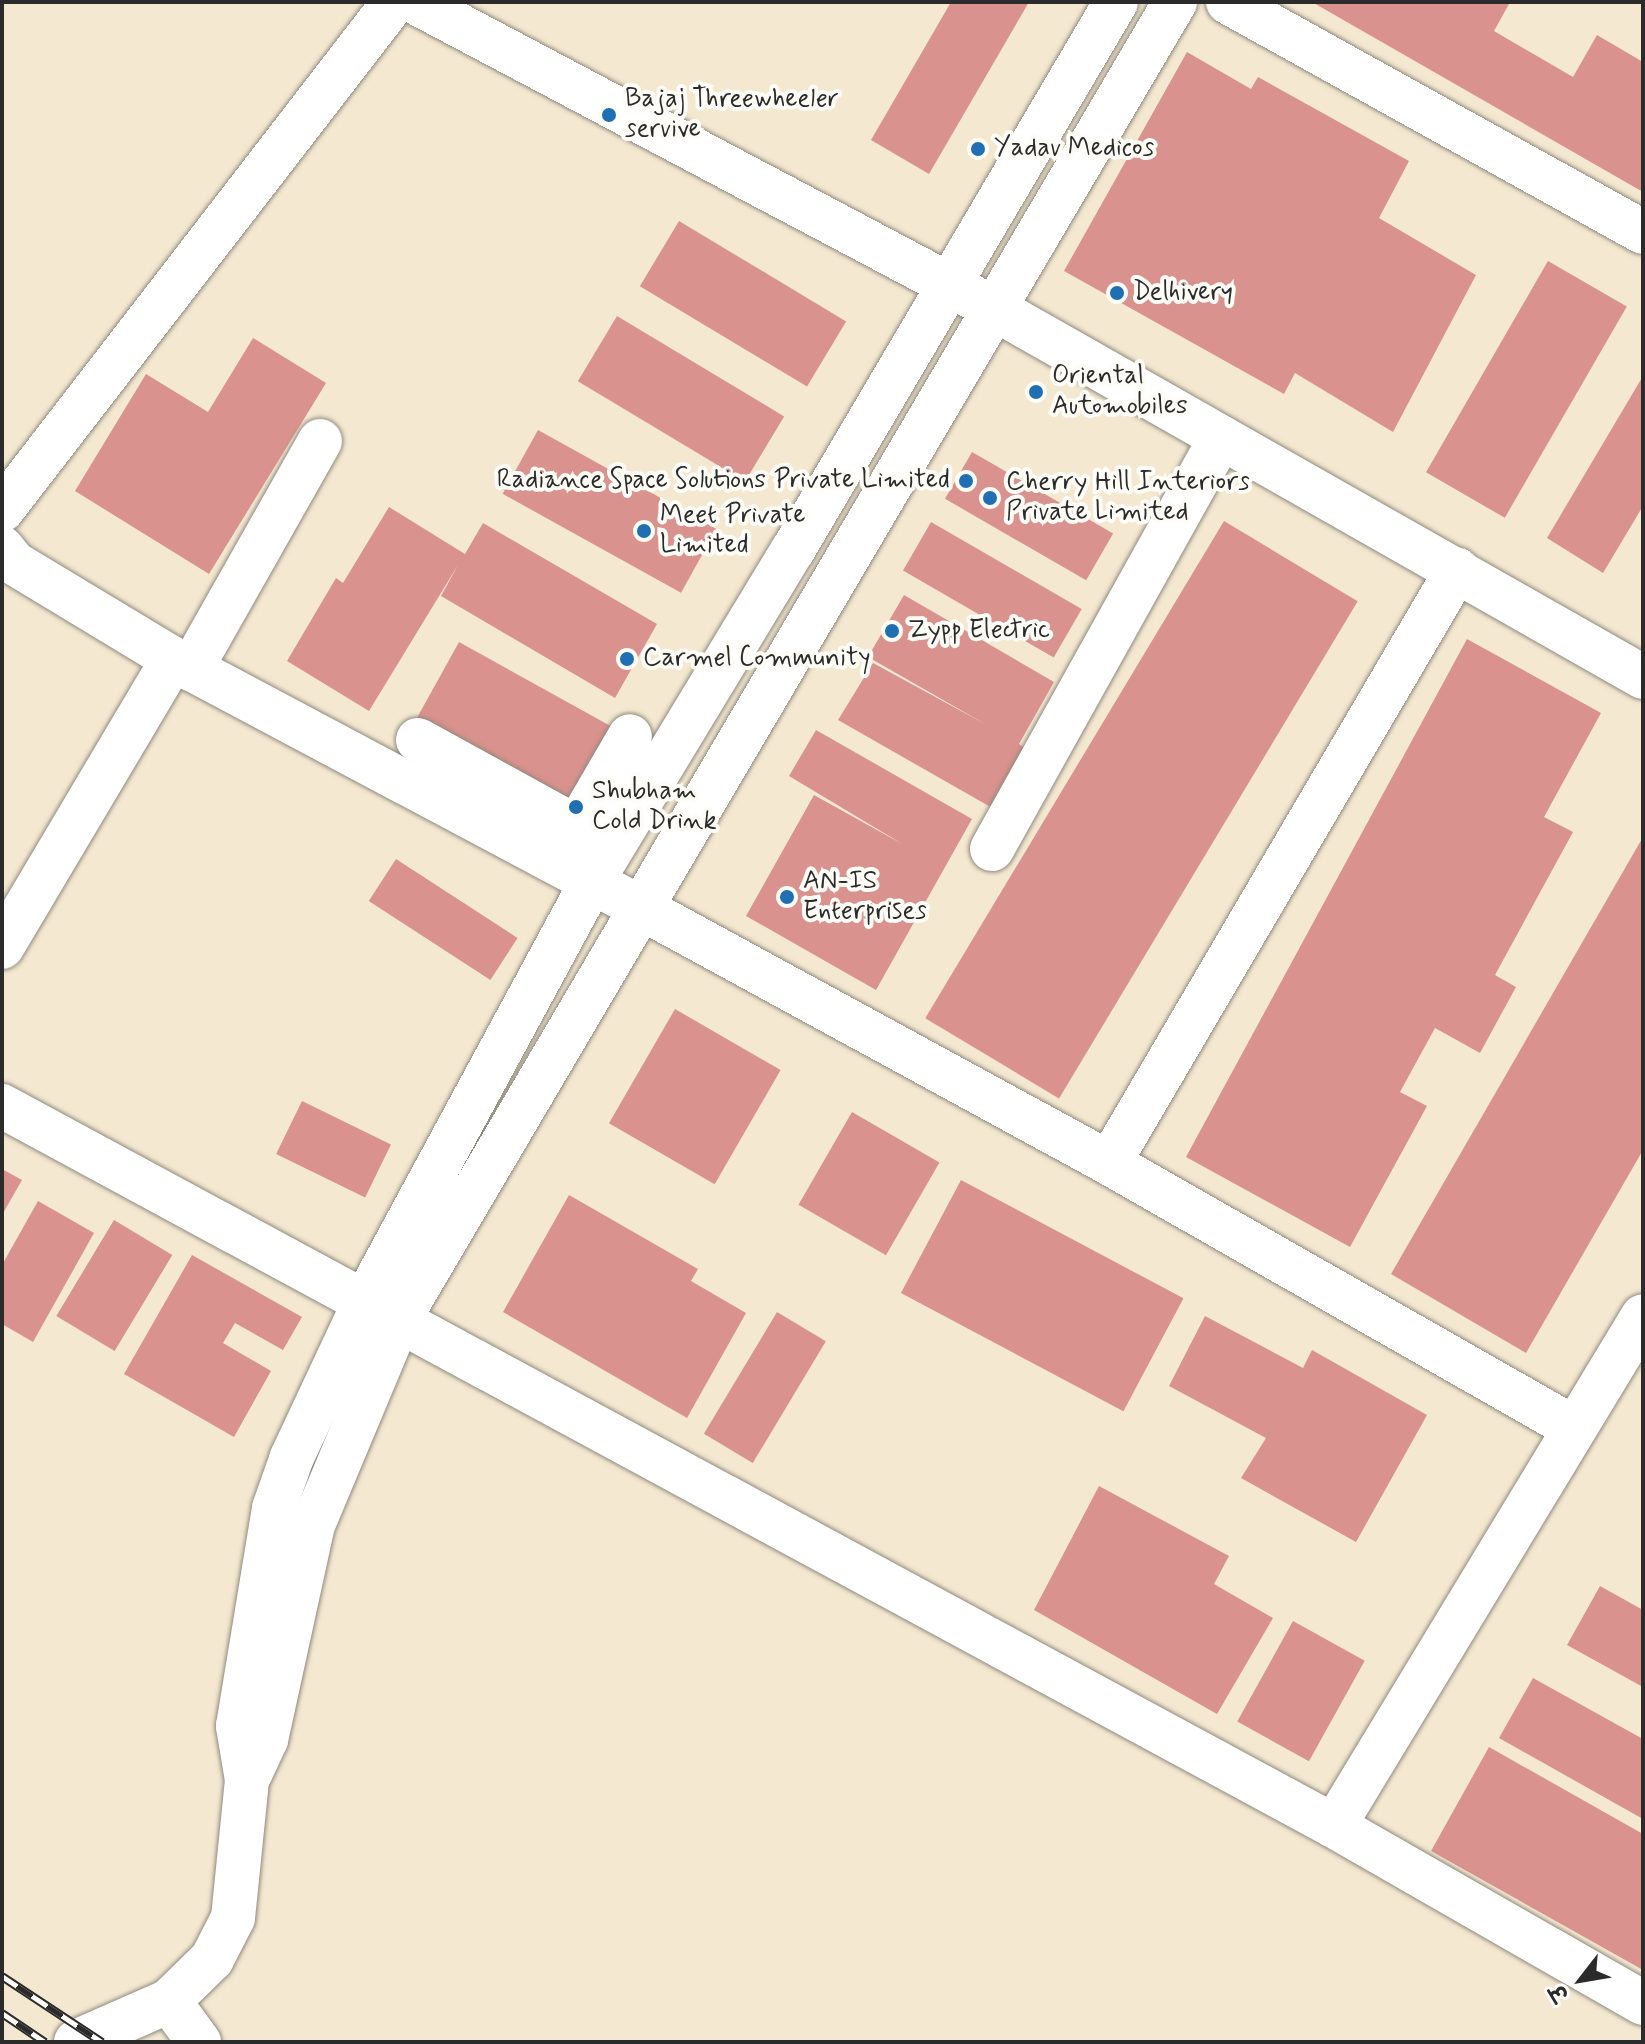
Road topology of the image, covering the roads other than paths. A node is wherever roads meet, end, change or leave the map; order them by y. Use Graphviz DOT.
graph roads {
  1 [pos="394,2"];
  2 [pos="415,2"];
  3 [pos="1116,2"];
  4 [pos="1175,2"];
  5 [pos="1228,2"];
  6 [pos="1643,232"];
  7 [pos="949,284"];
  8 [pos="995,309"];
  9 [pos="1221,437"];
  10 [pos="320,441"];
  11 [pos="2,510"];
  12 [pos="2,548"];
  13 [pos="1457,570"];
  14 [pos="182,664"];
  15 [pos="1643,677"];
  16 [pos="630,736"];
  17 [pos="418,740"];
  18 [pos="992,849"];
  19 [pos="594,852"];
  20 [pos="643,909"];
  21 [pos="2,947"];
  22 [pos="2,1106"];
  23 [pos="1109,1163"];
  24 [pos="382,1311"];
  25 [pos="1643,1316"];
  26 [pos="1574,1428"];
  27 [pos="1334,1826"];
  28 [pos="169,2001"];
  29 [pos="1643,2003"];
  30 [pos="76,2042"];
  31 [pos="199,2042"];
  1 -- 11 [label="street"];
  2 -- 7 [label="street"];
  3 -- 7 [label="street"];
  4 -- 8 [label="street"];
  5 -- 6 [label="street"];
  7 -- 8 [label="street"];
  7 -- 19 [label="street"];
  8 -- 9 [label="street"];
  8 -- 20 [label="street"];
  9 -- 13 [label="street"];
  9 -- 18 [label="street"];
  10 -- 14 [label="street"];
  12 -- 14 [label="street"];
  13 -- 15 [label="street"];
  13 -- 23 [label="street"];
  14 -- 19 [label="street"];
  14 -- 21 [label="street"];
  16 -- 19 [label="street"];
  17 -- 19 [label="street"];
  19 -- 20 [label="street"];
  19 -- 24 [label="street"];
  20 -- 23 [label="street"];
  20 -- 24 [label="street"];
  22 -- 24 [label="street"];
  23 -- 26 [label="street"];
  24 -- 27 [label="street"];
  24 -- 28 [label="street"];
  25 -- 26 [label="street"];
  26 -- 27 [label="street"];
  27 -- 29 [label="street"];
  28 -- 30 [label="street"];
  28 -- 31 [label="street"];
}
